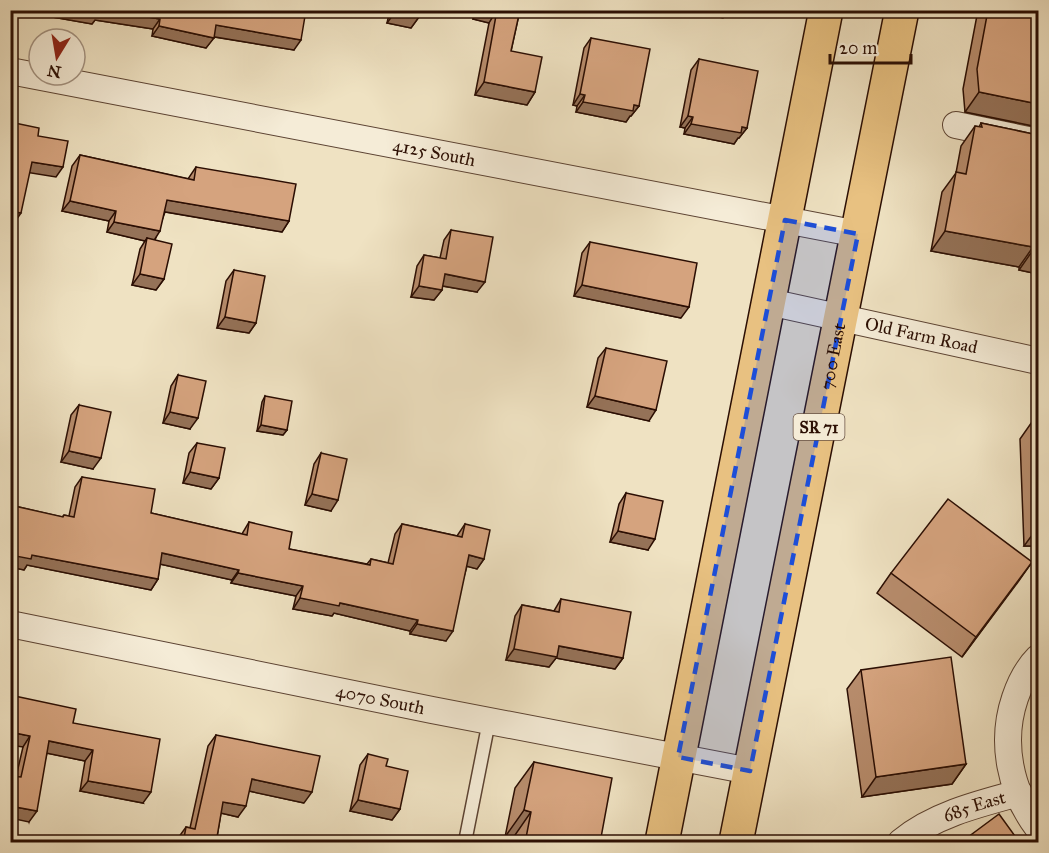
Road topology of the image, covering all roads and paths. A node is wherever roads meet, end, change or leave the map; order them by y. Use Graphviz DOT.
graph roads {
  1 [pos="826,10"];
  2 [pos="902,10"];
  3 [pos="10,71"];
  4 [pos="956,125"];
  5 [pos="1038,142"];
  6 [pos="785,220"];
  7 [pos="858,234"];
  8 [pos="769,302"];
  9 [pos="841,317"];
  10 [pos="1038,361"];
  11 [pos="10,624"];
  12 [pos="1038,658"];
  13 [pos="489,721"];
  14 [pos="678,757"];
  15 [pos="750,771"];
  16 [pos="1019,793"];
  17 [pos="1038,828"];
  18 [pos="465,843"];
  19 [pos="662,843"];
  20 [pos="736,843"];
  21 [pos="901,843"];
  1 -- 6 [label="main road"];
  2 -- 7 [label="main road, 700 East / SR 71"];
  3 -- 6 [label="street, 4125 South"];
  4 -- 5 [label="street"];
  6 -- 7 [label="street, 4125 South"];
  6 -- 8 [label="main road"];
  7 -- 9 [label="main road, 700 East / SR 71"];
  8 -- 9 [label="street, Old Farm Road"];
  8 -- 14 [label="main road"];
  9 -- 10 [label="street, Old Farm Road"];
  9 -- 15 [label="main road, 700 East / SR 71"];
  11 -- 13 [label="street, 4070 South"];
  12 -- 16 [label="street"];
  13 -- 14 [label="street, 4070 South"];
  13 -- 18 [label="lane"];
  14 -- 15 [label="street, 4070 South"];
  14 -- 19 [label="main road"];
  15 -- 20 [label="main road, 700 East / SR 71"];
  16 -- 17 [label="street"];
  16 -- 21 [label="street, 685 East"];
}
